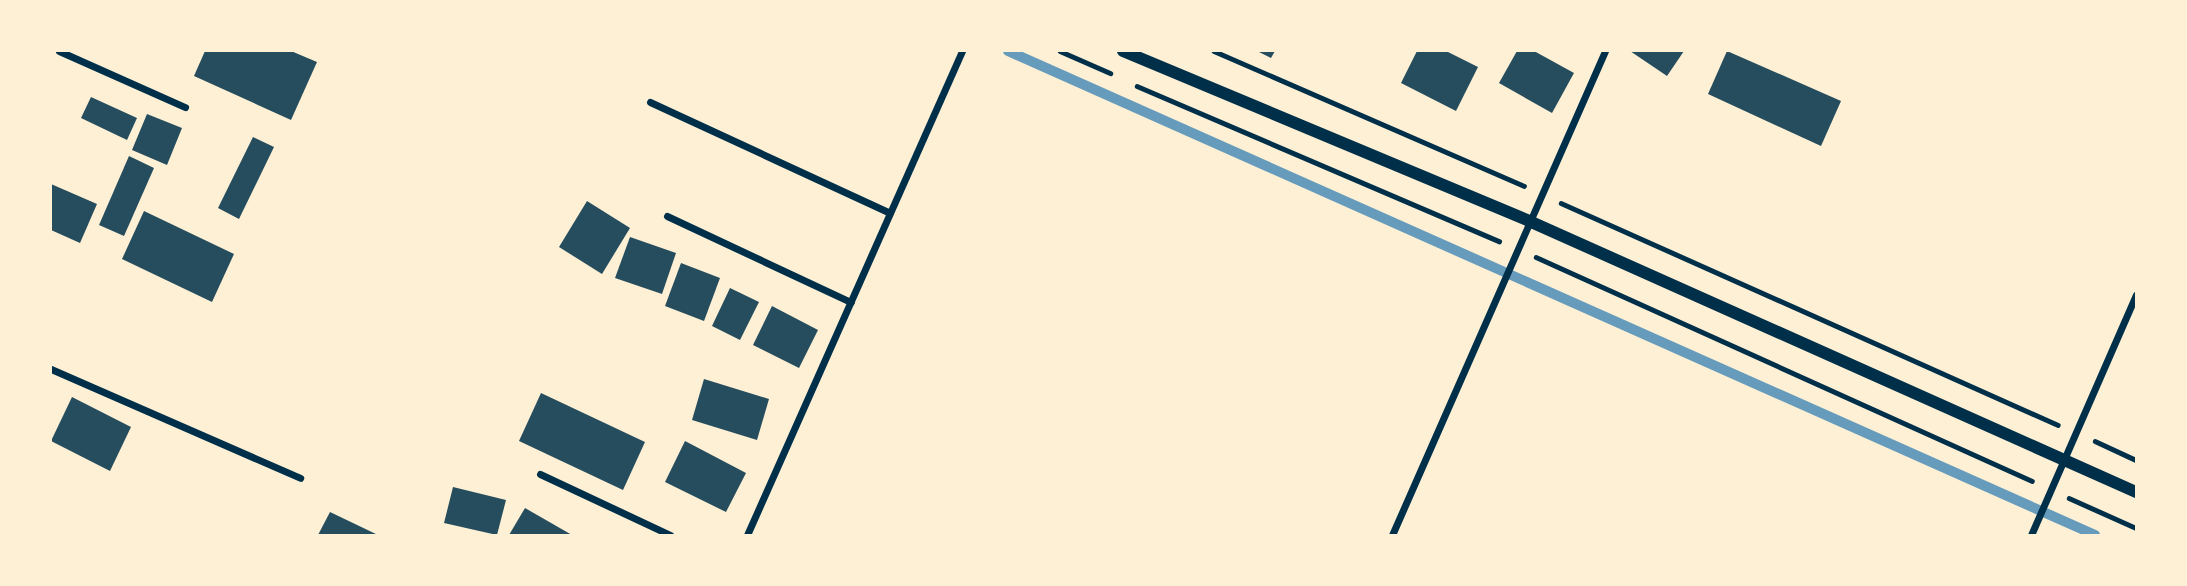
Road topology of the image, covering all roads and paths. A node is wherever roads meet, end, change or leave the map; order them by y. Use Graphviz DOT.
graph roads {
  1 [pos="59,51"];
  2 [pos="962,51"];
  3 [pos="1060,51"];
  4 [pos="1123,51"];
  5 [pos="1214,51"];
  6 [pos="1605,51"];
  7 [pos="1121,78"];
  8 [pos="1133,84"];
  9 [pos="650,102"];
  10 [pos="185,107"];
  11 [pos="1541,194"];
  12 [pos="890,214"];
  13 [pos="667,216"];
  14 [pos="1529,221"];
  15 [pos="1517,248"];
  16 [pos="2136,295"];
  17 [pos="851,302"];
  18 [pos="51,369"];
  19 [pos="2074,432"];
  20 [pos="2063,458"];
  21 [pos="2136,460"];
  22 [pos="541,474"];
  23 [pos="300,478"];
  24 [pos="2051,489"];
  25 [pos="2136,492"];
  26 [pos="2136,528"];
  27 [pos="670,535"];
  28 [pos="747,535"];
  29 [pos="1392,535"];
  30 [pos="2031,535"];
  1 -- 10 [label="street"];
  2 -- 12 [label="street"];
  3 -- 7 [label="path"];
  4 -- 14 [label="street"];
  5 -- 11 [label="path"];
  6 -- 11 [label="street"];
  8 -- 15 [label="path"];
  9 -- 12 [label="street"];
  11 -- 14 [label="street"];
  11 -- 19 [label="path"];
  12 -- 17 [label="street"];
  13 -- 17 [label="street"];
  14 -- 15 [label="street"];
  14 -- 20 [label="street"];
  15 -- 24 [label="path"];
  15 -- 29 [label="street"];
  16 -- 19 [label="street"];
  17 -- 28 [label="street"];
  18 -- 23 [label="street"];
  19 -- 20 [label="street"];
  19 -- 21 [label="path"];
  20 -- 24 [label="street"];
  20 -- 25 [label="street"];
  22 -- 27 [label="street"];
  24 -- 26 [label="path"];
  24 -- 30 [label="street"];
}
